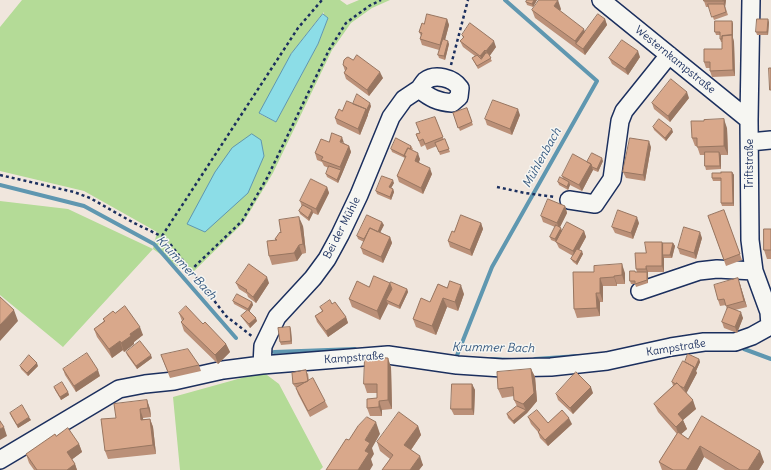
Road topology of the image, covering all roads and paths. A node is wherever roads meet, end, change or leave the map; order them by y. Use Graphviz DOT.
graph roads {
  1 [pos="322,0"];
  2 [pos="381,0"];
  3 [pos="468,0"];
  4 [pos="601,0"];
  5 [pos="751,0"];
  6 [pos="669,55"];
  7 [pos="447,79"];
  8 [pos="419,89"];
  9 [pos="749,120"];
  10 [pos="771,140"];
  11 [pos="750,142"];
  12 [pos="0,175"];
  13 [pos="497,187"];
  14 [pos="540,194"];
  15 [pos="569,200"];
  16 [pos="162,236"];
  17 [pos="190,271"];
  18 [pos="754,271"];
  19 [pos="640,291"];
  20 [pos="770,326"];
  21 [pos="264,346"];
  22 [pos="262,365"];
  23 [pos="0,460"];
  1 -- 16 [label="path"];
  2 -- 17 [label="path"];
  3 -- 7 [label="path"];
  4 -- 6 [label="street, Westernkampstraße"];
  5 -- 9 [label="street, Triftstraße"];
  6 -- 9 [label="street, Westernkampstraße"];
  6 -- 15 [label="street"];
  7 -- 8 [label="street, Bei der Mühle"];
  7 -- 8 [label="street"];
  8 -- 21 [label="street, Bei der Mühle"];
  9 -- 11 [label="street, Triftstraße"];
  10 -- 11 [label="street"];
  11 -- 18 [label="street, Triftstraße"];
  12 -- 16 [label="path"];
  13 -- 14 [label="path"];
  16 -- 17 [label="path"];
  17 -- 21 [label="path"];
  18 -- 19 [label="street"];
  18 -- 20 [label="street, Triftstraße"];
  20 -- 22 [label="street, Kampstraße"];
  21 -- 22 [label="street, Bei der Mühle"];
  22 -- 23 [label="street, Kampstraße"];
}
